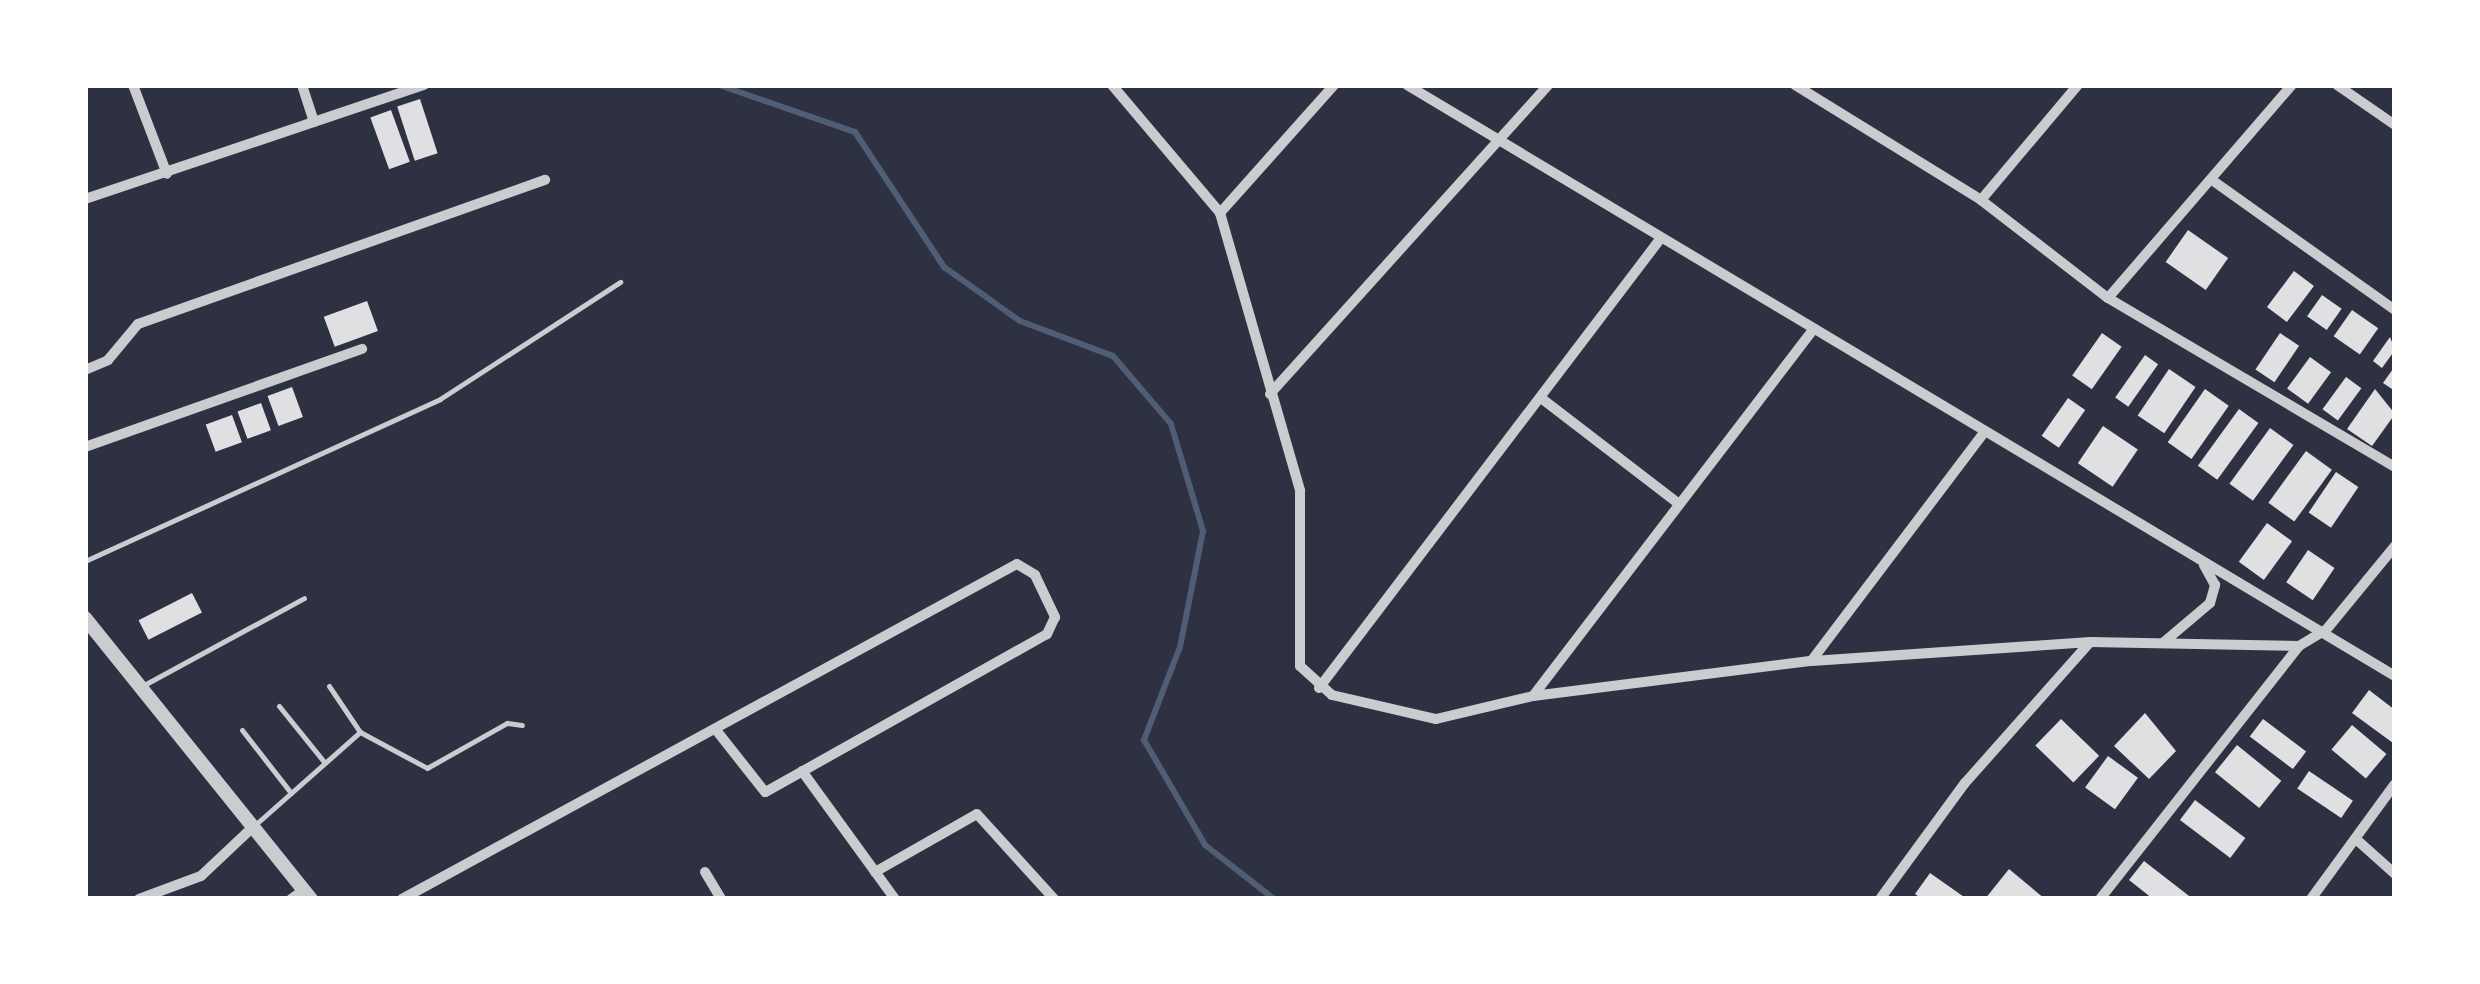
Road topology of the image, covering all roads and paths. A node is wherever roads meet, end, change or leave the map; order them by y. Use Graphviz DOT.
graph roads {
  1 [pos="133,85"];
  2 [pos="302,85"];
  3 [pos="424,85"];
  4 [pos="1112,85"];
  5 [pos="1334,85"];
  6 [pos="1407,85"];
  7 [pos="1548,85"];
  8 [pos="1795,85"];
  9 [pos="2078,85"];
  10 [pos="2292,85"];
  11 [pos="2337,85"];
  12 [pos="1812,89"];
  13 [pos="314,122"];
  14 [pos="2395,126"];
  15 [pos="1501,140"];
  16 [pos="168,174"];
  17 [pos="546,180"];
  18 [pos="2212,180"];
  19 [pos="85,199"];
  20 [pos="1981,200"];
  21 [pos="1220,213"];
  22 [pos="1662,238"];
  23 [pos="620,282"];
  24 [pos="2108,298"];
  25 [pos="2395,310"];
  26 [pos="1814,329"];
  27 [pos="362,349"];
  28 [pos="85,370"];
  29 [pos="1270,394"];
  30 [pos="1541,398"];
  31 [pos="1984,434"];
  32 [pos="85,447"];
  33 [pos="2395,467"];
  34 [pos="1679,504"];
  35 [pos="2395,546"];
  36 [pos="85,561"];
  37 [pos="2203,564"];
  38 [pos="304,598"];
  39 [pos="85,618"];
  40 [pos="2326,630"];
  41 [pos="2090,642"];
  42 [pos="2161,644"];
  43 [pos="2299,646"];
  44 [pos="1812,660"];
  45 [pos="2395,676"];
  46 [pos="141,686"];
  47 [pos="329,686"];
  48 [pos="1318,688"];
  49 [pos="1533,696"];
  50 [pos="280,706"];
  51 [pos="522,725"];
  52 [pos="242,730"];
  53 [pos="716,730"];
  54 [pos="360,732"];
  55 [pos="325,763"];
  56 [pos="802,771"];
  57 [pos="2395,784"];
  58 [pos="291,793"];
  59 [pos="254,826"];
  60 [pos="2358,840"];
  61 [pos="705,872"];
  62 [pos="874,872"];
  63 [pos="2395,874"];
  64 [pos="302,896"];
  65 [pos="139,899"];
  66 [pos="402,899"];
  67 [pos="722,899"];
  68 [pos="895,899"];
  69 [pos="1054,899"];
  70 [pos="1880,899"];
  71 [pos="2100,899"];
  72 [pos="2311,899"];
  1 -- 16 [label="street"];
  2 -- 13 [label="street"];
  3 -- 13 [label="street"];
  4 -- 21 [label="street"];
  5 -- 21 [label="street"];
  6 -- 15 [label="street"];
  7 -- 15 [label="street"];
  8 -- 12 [label="street"];
  9 -- 20 [label="street"];
  10 -- 18 [label="street"];
  11 -- 14 [label="street"];
  12 -- 20 [label="street"];
  13 -- 16 [label="street"];
  15 -- 22 [label="street"];
  15 -- 29 [label="street"];
  16 -- 19 [label="street"];
  17 -- 28 [label="street"];
  18 -- 24 [label="street"];
  18 -- 25 [label="street"];
  20 -- 24 [label="street"];
  21 -- 29 [label="street"];
  22 -- 26 [label="street"];
  22 -- 30 [label="street"];
  23 -- 36 [label="lane"];
  24 -- 33 [label="street"];
  26 -- 31 [label="street"];
  26 -- 34 [label="street"];
  27 -- 32 [label="street"];
  29 -- 48 [label="street"];
  30 -- 34 [label="street"];
  30 -- 48 [label="street"];
  31 -- 37 [label="street"];
  31 -- 44 [label="street"];
  34 -- 49 [label="street"];
  35 -- 40 [label="street"];
  37 -- 40 [label="street"];
  37 -- 42 [label="street"];
  38 -- 46 [label="lane"];
  39 -- 46 [label="street"];
  40 -- 43 [label="street"];
  40 -- 45 [label="street"];
  41 -- 42 [label="street"];
  41 -- 44 [label="street"];
  41 -- 70 [label="street"];
  42 -- 43 [label="street"];
  43 -- 71 [label="street"];
  44 -- 49 [label="street"];
  46 -- 59 [label="street"];
  47 -- 54 [label="lane"];
  48 -- 49 [label="street"];
  50 -- 55 [label="lane"];
  51 -- 54 [label="lane"];
  52 -- 58 [label="lane"];
  53 -- 56 [label="street"];
  53 -- 56 [label="street"];
  53 -- 66 [label="street"];
  54 -- 55 [label="lane"];
  55 -- 58 [label="lane"];
  56 -- 62 [label="street"];
  57 -- 60 [label="street"];
  58 -- 59 [label="lane"];
  59 -- 64 [label="street"];
  59 -- 65 [label="street"];
  60 -- 63 [label="street"];
  60 -- 72 [label="street"];
  61 -- 67 [label="street"];
  62 -- 68 [label="street"];
  62 -- 69 [label="street"];
}
